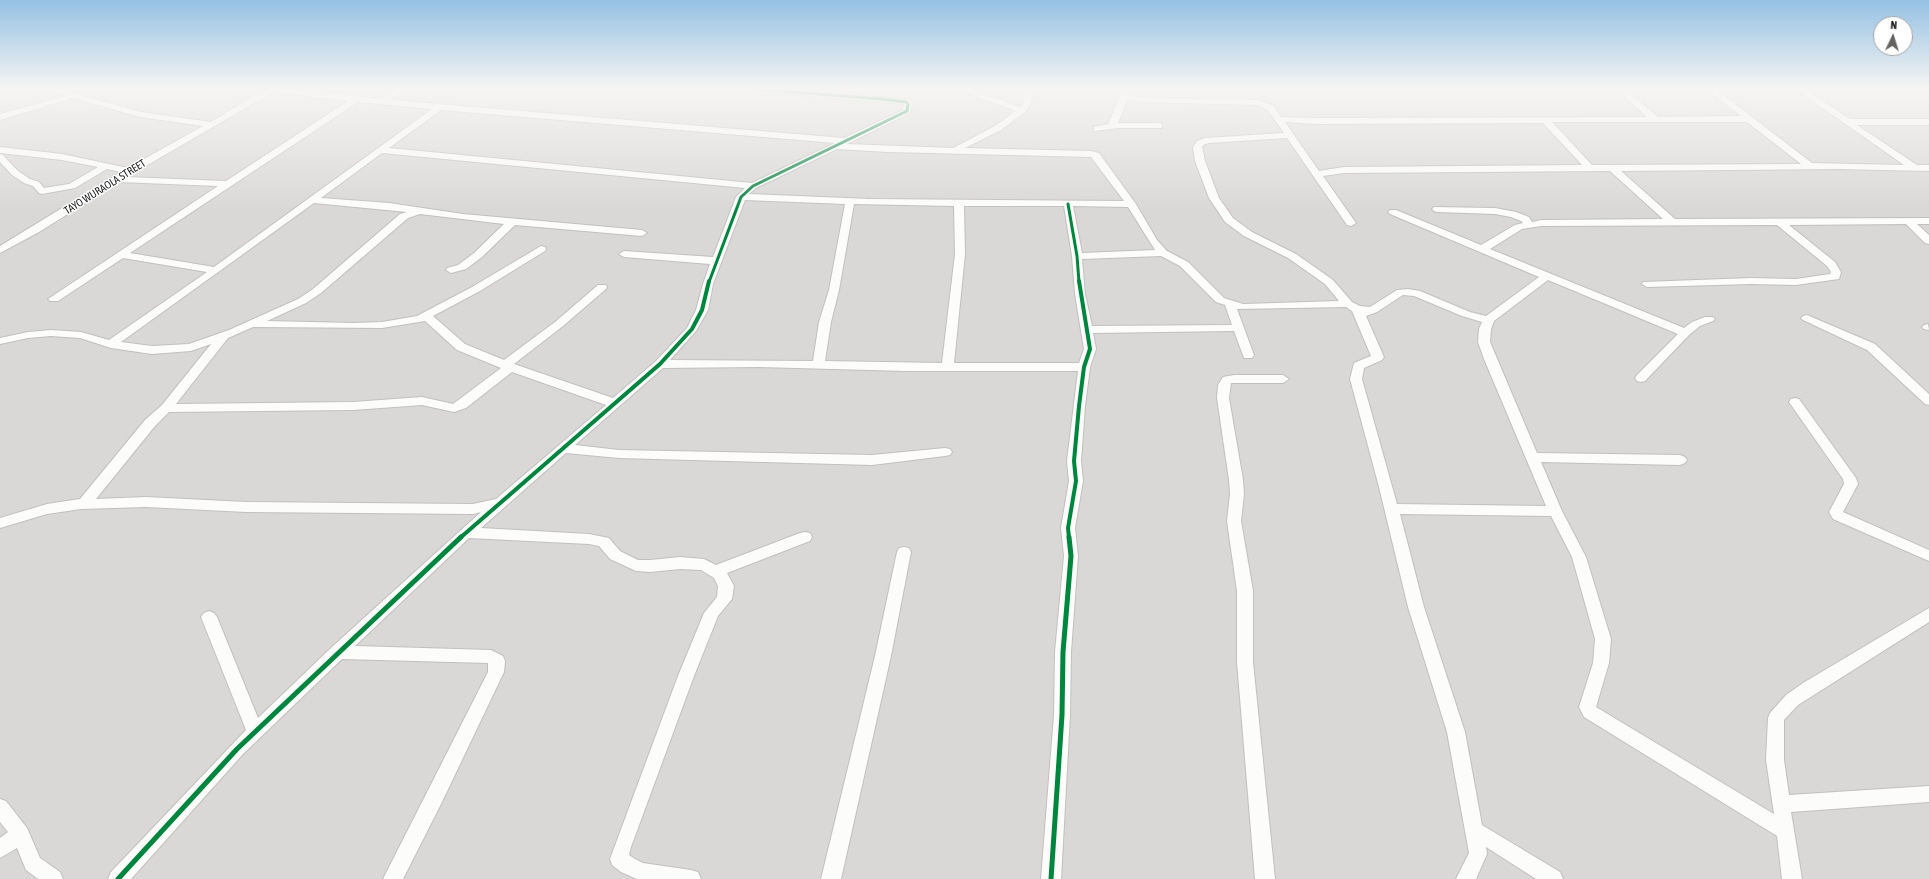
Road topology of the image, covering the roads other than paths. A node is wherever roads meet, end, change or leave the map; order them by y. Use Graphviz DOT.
graph roads {
  1 [pos="205,129"];
  2 [pos="311,129"];
  3 [pos="409,129"];
  4 [pos="682,129"];
  5 [pos="870,129"];
  6 [pos="996,129"];
  7 [pos="1286,129"];
  8 [pos="1553,129"];
  9 [pos="1761,129"];
  10 [pos="1858,129"];
  11 [pos="1290,135"];
  12 [pos="840,144"];
  13 [pos="0,150"];
  14 [pos="380,150"];
  15 [pos="956,150"];
  16 [pos="0,157"];
  17 [pos="106,166"];
  18 [pos="1810,166"];
  19 [pos="1590,168"];
  20 [pos="1613,168"];
  21 [pos="1915,168"];
  22 [pos="1929,168"];
  23 [pos="130,171"];
  24 [pos="1318,174"];
  25 [pos="117,179"];
  26 [pos="227,184"];
  27 [pos="753,186"];
  28 [pos="741,197"];
  29 [pos="312,200"];
  30 [pos="850,202"];
  31 [pos="959,203"];
  32 [pos="1068,204"];
  33 [pos="1131,204"];
  34 [pos="1437,209"];
  35 [pos="405,212"];
  36 [pos="1393,212"];
  37 [pos="1778,221"];
  38 [pos="1908,221"];
  39 [pos="1929,221"];
  40 [pos="512,222"];
  41 [pos="1672,222"];
  42 [pos="1351,223"];
  43 [pos="1528,224"];
  44 [pos="642,233"];
  45 [pos="1929,241"];
  46 [pos="541,249"];
  47 [pos="0,250"];
  48 [pos="1482,250"];
  49 [pos="1163,253"];
  50 [pos="121,254"];
  51 [pos="624,254"];
  52 [pos="1077,256"];
  53 [pos="718,261"];
  54 [pos="216,270"];
  55 [pos="451,270"];
  56 [pos="1547,276"];
  57 [pos="1647,284"];
  58 [pos="602,287"];
  59 [pos="54,299"];
  60 [pos="1230,304"];
  61 [pos="1359,309"];
  62 [pos="426,316"];
  63 [pos="1807,318"];
  64 [pos="1490,319"];
  65 [pos="1709,319"];
  66 [pos="251,324"];
  67 [pos="1238,328"];
  68 [pos="1086,330"];
  69 [pos="1685,333"];
  70 [pos="224,335"];
  71 [pos="0,341"];
  72 [pos="111,344"];
  73 [pos="1248,355"];
  74 [pos="660,364"];
  75 [pos="818,365"];
  76 [pos="508,366"];
  77 [pos="948,367"];
  78 [pos="1084,367"];
  79 [pos="1641,378"];
  80 [pos="1283,379"];
  81 [pos="1929,401"];
  82 [pos="1795,402"];
  83 [pos="614,403"];
  84 [pos="166,408"];
  85 [pos="562,448"];
  86 [pos="945,452"];
  87 [pos="1532,457"];
  88 [pos="1680,460"];
  89 [pos="84,504"];
  90 [pos="1391,509"];
  91 [pos="1555,511"];
  92 [pos="476,515"];
  93 [pos="0,523"];
  94 [pos="466,533"];
  95 [pos="805,537"];
  96 [pos="904,552"];
  97 [pos="1929,556"];
  98 [pos="716,571"];
  99 [pos="1929,614"];
  100 [pos="209,617"];
  101 [pos="338,652"];
  102 [pos="255,732"];
  103 [pos="1929,794"];
  104 [pos="1781,804"];
  105 [pos="0,807"];
  106 [pos="1474,830"];
  107 [pos="1785,830"];
  108 [pos="20,834"];
  109 [pos="0,849"];
  110 [pos="53,879"];
  111 [pos="118,879"];
  112 [pos="393,879"];
  113 [pos="690,879"];
  114 [pos="831,879"];
  115 [pos="1051,879"];
  116 [pos="1265,879"];
  117 [pos="1466,879"];
  118 [pos="1553,879"];
  119 [pos="1792,879"];
  1 -- 23 [label="street, TAYO WURAOLA STREET"];
  2 -- 26 [label="street"];
  3 -- 14 [label="street"];
  4 -- 12 [label="street"];
  5 -- 12 [label="street"];
  6 -- 15 [label="street"];
  7 -- 11 [label="street"];
  8 -- 19 [label="street"];
  9 -- 18 [label="street"];
  10 -- 21 [label="street"];
  11 -- 24 [label="street"];
  11 -- 61 [label="street"];
  12 -- 15 [label="street"];
  12 -- 27 [label="street"];
  13 -- 17 [label="street"];
  14 -- 27 [label="street"];
  14 -- 29 [label="street"];
  15 -- 33 [label="street"];
  16 -- 17 [label="street"];
  17 -- 23 [label="street"];
  18 -- 20 [label="street"];
  18 -- 21 [label="street"];
  19 -- 20 [label="street"];
  19 -- 24 [label="street"];
  20 -- 41 [label="street"];
  21 -- 22 [label="street"];
  23 -- 25 [label="street, TAYO WURAOLA STREET"];
  24 -- 42 [label="street"];
  25 -- 26 [label="street"];
  25 -- 47 [label="street, TAYO WURAOLA STREET"];
  26 -- 50 [label="street"];
  27 -- 28 [label="street"];
  28 -- 30 [label="street"];
  28 -- 53 [label="street"];
  29 -- 35 [label="street"];
  29 -- 54 [label="street"];
  30 -- 31 [label="street"];
  30 -- 75 [label="street"];
  31 -- 32 [label="street"];
  31 -- 77 [label="street"];
  32 -- 33 [label="street"];
  32 -- 52 [label="street"];
  33 -- 49 [label="street"];
  34 -- 43 [label="street"];
  35 -- 40 [label="street"];
  35 -- 66 [label="street"];
  36 -- 48 [label="street"];
  37 -- 38 [label="street"];
  37 -- 41 [label="street"];
  37 -- 57 [label="street"];
  38 -- 39 [label="street"];
  38 -- 45 [label="street"];
  40 -- 44 [label="street"];
  40 -- 55 [label="street"];
  41 -- 43 [label="street"];
  43 -- 48 [label="street"];
  46 -- 62 [label="street"];
  48 -- 56 [label="street"];
  49 -- 52 [label="street"];
  49 -- 60 [label="street"];
  50 -- 54 [label="street"];
  50 -- 59 [label="street"];
  51 -- 53 [label="street"];
  52 -- 68 [label="street"];
  53 -- 74 [label="street"];
  54 -- 72 [label="street"];
  56 -- 64 [label="street"];
  56 -- 69 [label="street"];
  58 -- 76 [label="street"];
  60 -- 61 [label="street"];
  60 -- 67 [label="street"];
  61 -- 64 [label="street"];
  61 -- 90 [label="street"];
  62 -- 66 [label="street"];
  62 -- 76 [label="street"];
  63 -- 81 [label="street"];
  64 -- 87 [label="street"];
  65 -- 69 [label="street"];
  66 -- 70 [label="street"];
  67 -- 68 [label="street"];
  67 -- 73 [label="street"];
  68 -- 78 [label="street"];
  69 -- 79 [label="street"];
  70 -- 72 [label="street"];
  70 -- 84 [label="street"];
  71 -- 72 [label="street"];
  74 -- 75 [label="street"];
  74 -- 83 [label="street"];
  75 -- 77 [label="street"];
  76 -- 83 [label="street"];
  76 -- 84 [label="street"];
  77 -- 78 [label="street"];
  78 -- 115 [label="street"];
  80 -- 116 [label="street"];
  82 -- 97 [label="street"];
  83 -- 85 [label="street"];
  84 -- 89 [label="street"];
  85 -- 86 [label="street"];
  85 -- 92 [label="street"];
  87 -- 88 [label="street"];
  87 -- 91 [label="street"];
  89 -- 92 [label="street"];
  89 -- 93 [label="street"];
  90 -- 91 [label="street"];
  90 -- 106 [label="street"];
  91 -- 107 [label="street"];
  92 -- 94 [label="street"];
  94 -- 98 [label="street"];
  94 -- 101 [label="street"];
  95 -- 98 [label="street"];
  96 -- 114 [label="street"];
  98 -- 113 [label="street"];
  99 -- 104 [label="street"];
  100 -- 102 [label="street"];
  101 -- 102 [label="street"];
  101 -- 112 [label="street"];
  102 -- 111 [label="street"];
  103 -- 104 [label="street"];
  104 -- 107 [label="street"];
  105 -- 108 [label="street"];
  106 -- 117 [label="street"];
  106 -- 118 [label="street"];
  107 -- 119 [label="street"];
  108 -- 109 [label="street"];
  108 -- 110 [label="street"];
}
